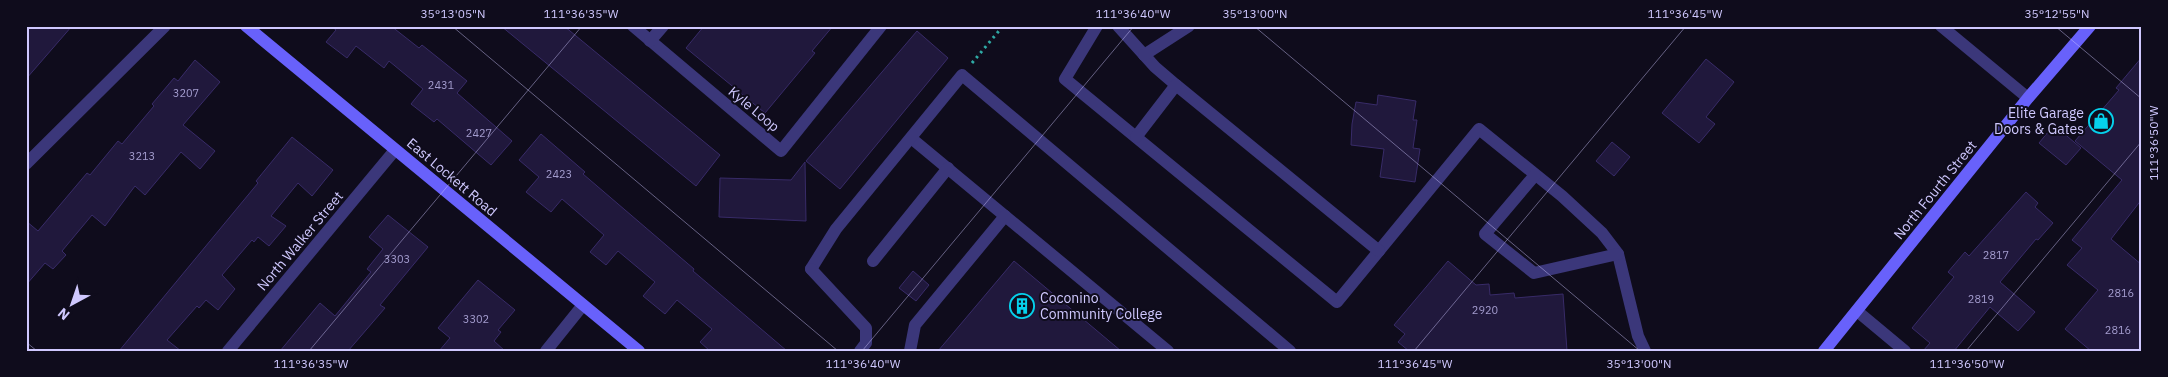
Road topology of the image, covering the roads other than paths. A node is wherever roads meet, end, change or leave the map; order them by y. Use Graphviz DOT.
graph roads {
  1 [pos="165,26"];
  2 [pos="246,26"];
  3 [pos="633,26"];
  4 [pos="663,26"];
  5 [pos="881,26"];
  6 [pos="1097,26"];
  7 [pos="1118,26"];
  8 [pos="1189,26"];
  9 [pos="1941,26"];
  10 [pos="2090,26"];
  11 [pos="650,42"];
  12 [pos="1144,55"];
  13 [pos="1176,86"];
  14 [pos="2028,98"];
  15 [pos="911,138"];
  16 [pos="1136,138"];
  17 [pos="395,150"];
  18 [pos="26,164"];
  19 [pos="948,168"];
  20 [pos="1535,175"];
  21 [pos="1005,216"];
  22 [pos="1379,252"];
  23 [pos="1618,254"];
  24 [pos="873,261"];
  25 [pos="583,305"];
  26 [pos="1857,311"];
  27 [pos="228,351"];
  28 [pos="546,351"];
  29 [pos="639,351"];
  30 [pos="860,351"];
  31 [pos="910,351"];
  32 [pos="1168,351"];
  33 [pos="1290,351"];
  34 [pos="1645,351"];
  35 [pos="1824,351"];
  36 [pos="1905,351"];
  1 -- 18 [label="street"];
  2 -- 17 [label="street, East Lockett Road"];
  3 -- 11 [label="street, Kyle Loop"];
  4 -- 11 [label="street"];
  5 -- 11 [label="street, Kyle Loop"];
  6 -- 16 [label="street"];
  7 -- 12 [label="street"];
  8 -- 12 [label="street"];
  9 -- 14 [label="street"];
  10 -- 14 [label="street, North Fourth Street"];
  12 -- 13 [label="street"];
  13 -- 16 [label="street"];
  13 -- 22 [label="street"];
  14 -- 26 [label="street, North Fourth Street"];
  15 -- 19 [label="street"];
  15 -- 30 [label="street"];
  15 -- 33 [label="street"];
  16 -- 22 [label="street"];
  17 -- 25 [label="street, East Lockett Road"];
  17 -- 27 [label="street, North Walker Street"];
  19 -- 21 [label="street"];
  19 -- 24 [label="street"];
  20 -- 22 [label="street"];
  20 -- 23 [label="street"];
  20 -- 23 [label="street"];
  21 -- 31 [label="street"];
  21 -- 32 [label="street"];
  23 -- 34 [label="street"];
  25 -- 28 [label="street"];
  25 -- 29 [label="street, East Lockett Road"];
  26 -- 35 [label="street, North Fourth Street"];
  26 -- 36 [label="street"];
}
